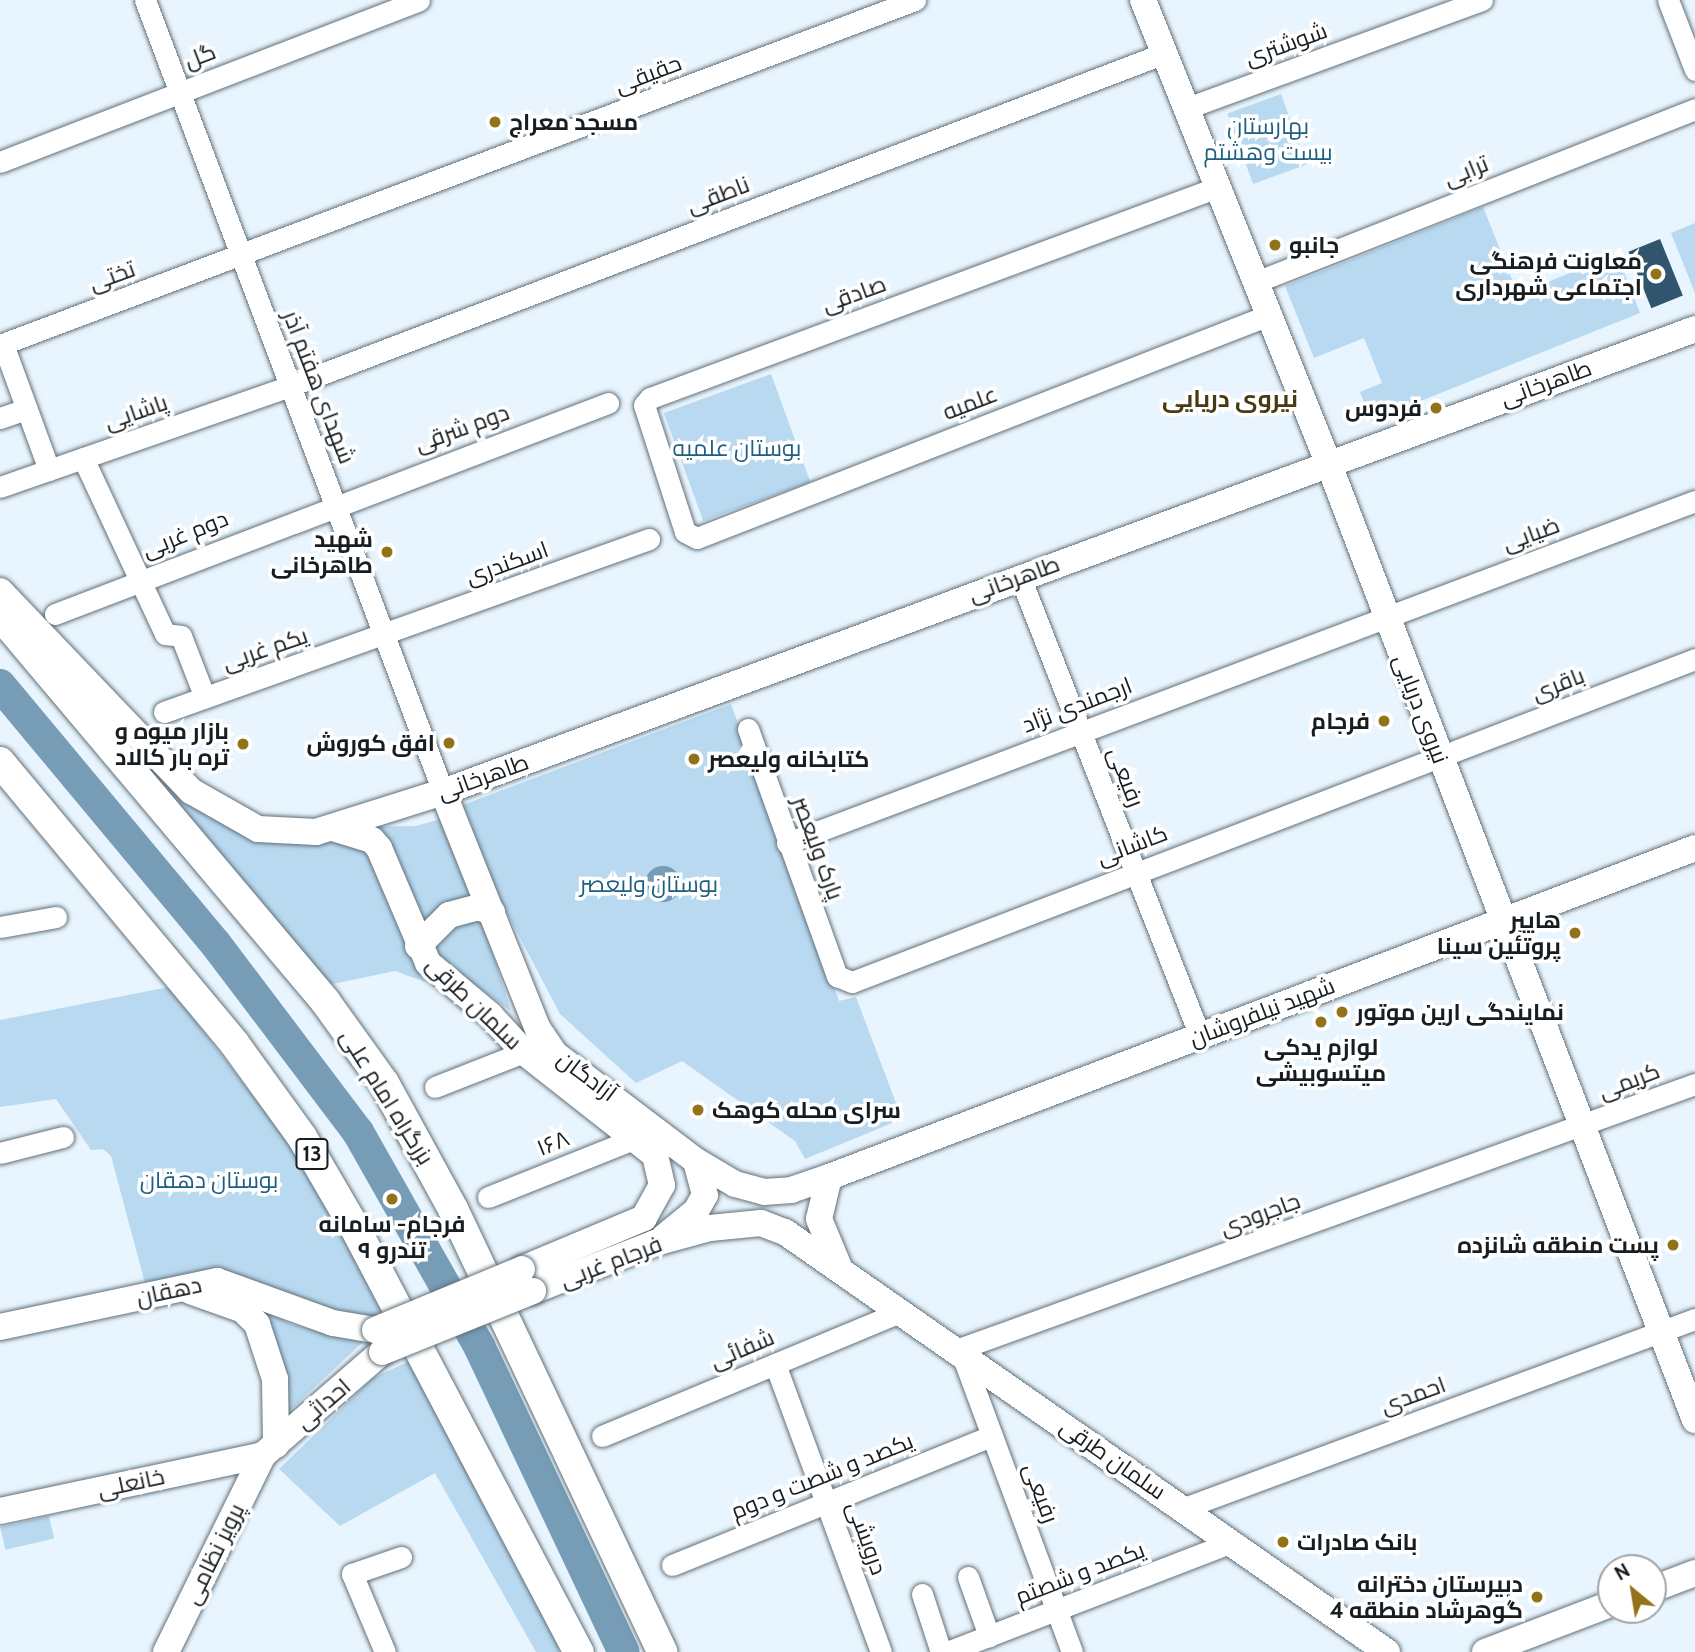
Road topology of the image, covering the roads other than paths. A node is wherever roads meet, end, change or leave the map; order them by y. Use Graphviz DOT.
graph roads {
  1 [pos="145,0"];
  2 [pos="419,0"];
  3 [pos="915,0"];
  4 [pos="1143,0"];
  5 [pos="1482,0"];
  6 [pos="1668,0"];
  7 [pos="1165,53"];
  8 [pos="1695,70"];
  9 [pos="180,92"];
  10 [pos="1186,108"];
  11 [pos="1695,109"];
  12 [pos="0,162"];
  13 [pos="1218,187"];
  14 [pos="242,257"];
  15 [pos="1256,282"];
  16 [pos="1269,315"];
  17 [pos="1695,329"];
  18 [pos="1,344"];
  19 [pos="290,386"];
  20 [pos="608,403"];
  21 [pos="26,409"];
  22 [pos="0,418"];
  23 [pos="83,458"];
  24 [pos="1328,462"];
  25 [pos="49,470"];
  26 [pos="0,487"];
  27 [pos="1695,501"];
  28 [pos="334,503"];
  29 [pos="690,537"];
  30 [pos="649,539"];
  31 [pos="1020,577"];
  32 [pos="138,581"];
  33 [pos="0,591"];
  34 [pos="55,614"];
  35 [pos="0,615"];
  36 [pos="1385,616"];
  37 [pos="384,636"];
  38 [pos="1695,659"];
  39 [pos="205,698"];
  40 [pos="163,712"];
  41 [pos="748,729"];
  42 [pos="1080,732"];
  43 [pos="1440,758"];
  44 [pos="0,762"];
  45 [pos="443,792"];
  46 [pos="333,828"];
  47 [pos="787,844"];
  48 [pos="1695,848"];
  49 [pos="1135,872"];
  50 [pos="492,912"];
  51 [pos="56,917"];
  52 [pos="1502,921"];
  53 [pos="0,927"];
  54 [pos="418,946"];
  55 [pos="844,981"];
  56 [pos="1200,1036"];
  57 [pos="524,1052"];
  58 [pos="1695,1084"];
  59 [pos="435,1087"];
  60 [pos="1582,1127"];
  61 [pos="63,1137"];
  62 [pos="636,1138"];
  63 [pos="0,1153"];
  64 [pos="696,1161"];
  65 [pos="829,1177"];
  66 [pos="488,1197"];
  67 [pos="655,1205"];
  68 [pos="655,1243"];
  69 [pos="839,1267"];
  70 [pos="528,1280"];
  71 [pos="178,1289"];
  72 [pos="902,1311"];
  73 [pos="1695,1319"];
  74 [pos="0,1327"];
  75 [pos="1661,1332"];
  76 [pos="378,1341"];
  77 [pos="958,1351"];
  78 [pos="775,1364"];
  79 [pos="1695,1420"];
  80 [pos="602,1436"];
  81 [pos="992,1436"];
  82 [pos="269,1450"];
  83 [pos="589,1495"];
  84 [pos="826,1502"];
  85 [pos="1184,1508"];
  86 [pos="0,1511"];
  87 [pos="1232,1542"];
  88 [pos="401,1557"];
  89 [pos="672,1565"];
  90 [pos="1695,1573"];
  91 [pos="968,1577"];
  92 [pos="1667,1583"];
  93 [pos="550,1594"];
  94 [pos="922,1594"];
  95 [pos="1597,1609"];
  96 [pos="1056,1610"];
  97 [pos="989,1636"];
  98 [pos="166,1652"];
  99 [pos="385,1652"];
  100 [pos="570,1652"];
  101 [pos="579,1652"];
  102 [pos="662,1652"];
  103 [pos="684,1652"];
  104 [pos="881,1652"];
  105 [pos="941,1652"];
  106 [pos="947,1652"];
  107 [pos="1072,1652"];
  108 [pos="1387,1652"];
  109 [pos="1485,1652"];
  1 -- 9 [label="street, شهدای هفتم آذر"];
  2 -- 9 [label="street, گل"];
  3 -- 14 [label="street, حقیقی"];
  4 -- 7 [label="main road, نیروی دریایی"];
  5 -- 10 [label="street, شوشتری"];
  6 -- 8 [label="street"];
  7 -- 10 [label="main road, نیروی دریایی"];
  7 -- 19 [label="street, ناطقی"];
  9 -- 12 [label="street, گل"];
  9 -- 14 [label="street, شهدای هفتم آذر"];
  10 -- 13 [label="main road, نیروی دریایی"];
  11 -- 15 [label="street, ترابی"];
  13 -- 15 [label="main road, نیروی دریایی"];
  13 -- 29 [label="street, صادقی"];
  14 -- 18 [label="street, تختی"];
  14 -- 19 [label="street, شهدای هفتم آذر"];
  15 -- 16 [label="main road, نیروی دریایی"];
  16 -- 24 [label="main road, نیروی دریایی"];
  16 -- 29 [label="street, علمیه"];
  17 -- 24 [label="main road, طاهرخانی"];
  18 -- 21 [label="street"];
  19 -- 23 [label="street, پاشایی"];
  19 -- 28 [label="street, شهدای هفتم آذر"];
  20 -- 28 [label="street, دوم شرقی"];
  21 -- 22 [label="street"];
  21 -- 25 [label="street"];
  23 -- 25 [label="street, پاشایی"];
  23 -- 32 [label="street"];
  24 -- 31 [label="main road, طاهرخانی"];
  24 -- 36 [label="main road, نیروی دریایی"];
  25 -- 26 [label="street, پاشایی"];
  27 -- 36 [label="street, ضیایی"];
  28 -- 32 [label="street, دوم غربی"];
  28 -- 37 [label="street, شهدای هفتم آذر"];
  30 -- 37 [label="street, اسکندری"];
  31 -- 42 [label="street, رفیعی"];
  31 -- 45 [label="main road, طاهرخانی"];
  32 -- 34 [label="street, دوم غربی"];
  32 -- 39 [label="street"];
  33 -- 46 [label="main road, سلمان طرقی"];
  35 -- 83 [label="highway, بزرگراه امام علی"];
  36 -- 42 [label="street, ارجمندی نژاد"];
  36 -- 43 [label="main road, نیروی دریایی"];
  37 -- 39 [label="street, یکم غربی"];
  37 -- 45 [label="street, شهدای هفتم آذر"];
  38 -- 43 [label="street, باقری"];
  39 -- 40 [label="street, یکم غربی"];
  41 -- 47 [label="street, پارک ولیعصر"];
  42 -- 47 [label="street, ارجمندی نژاد"];
  42 -- 49 [label="street, رفیعی"];
  43 -- 49 [label="street, کاشانی"];
  43 -- 52 [label="main road, نیروی دریایی"];
  44 -- 93 [label="highway, 13"];
  45 -- 46 [label="main road, طاهرخانی"];
  45 -- 50 [label="main road, آزادگان"];
  46 -- 54 [label="main road, سلمان طرقی"];
  47 -- 55 [label="street, پارک ولیعصر"];
  48 -- 52 [label="main road, شهید نیلفروشان"];
  49 -- 55 [label="street, کاشانی"];
  49 -- 56 [label="street, رفیعی"];
  50 -- 54 [label="main road"];
  50 -- 64 [label="main road, آزادگان"];
  51 -- 53 [label="street"];
  52 -- 56 [label="main road, شهید نیلفروشان"];
  52 -- 60 [label="main road, نیروی دریایی"];
  54 -- 57 [label="main road, سلمان طرقی"];
  56 -- 65 [label="main road, شهید نیلفروشان"];
  57 -- 59 [label="street"];
  57 -- 62 [label="main road, سلمان طرقی"];
  58 -- 60 [label="street, کریمی"];
  60 -- 75 [label="main road, نیروی دریایی"];
  60 -- 77 [label="street, جاجرودی"];
  61 -- 63 [label="street"];
  62 -- 66 [label="street, ۱۶۸"];
  62 -- 67 [label="main road, سلمان طرقی"];
  64 -- 65 [label="main road, آزادگان"];
  64 -- 68 [label="main road"];
  65 -- 69 [label="main road"];
  67 -- 70 [label="main road, فرجام غربی"];
  68 -- 69 [label="main road, فرجام غربی"];
  68 -- 70 [label="main road, فرجام غربی"];
  69 -- 72 [label="main road, سلمان طرقی"];
  70 -- 76 [label="main road, فرجام غربی, bridge"];
  71 -- 74 [label="main road, دهقان"];
  71 -- 76 [label="main road, دهقان"];
  71 -- 82 [label="main road"];
  72 -- 77 [label="main road, سلمان طرقی"];
  72 -- 78 [label="street, شفائی"];
  73 -- 75 [label="street, احمدی"];
  75 -- 79 [label="main road, نیروی دریایی"];
  75 -- 85 [label="street, احمدی"];
  76 -- 82 [label="main road, احداثی"];
  77 -- 81 [label="street, رفیعی"];
  77 -- 85 [label="main road, سلمان طرقی"];
  78 -- 80 [label="street, شفائی"];
  78 -- 84 [label="street, درویشی"];
  81 -- 84 [label="street, یکصد و شصت و دوم"];
  81 -- 96 [label="street, رفیعی"];
  82 -- 86 [label="main road, خانعلی"];
  82 -- 98 [label="main road, پرویز نظامی"];
  83 -- 102 [label="highway, بزرگراه امام علی"];
  83 -- 103 [label="highway"];
  84 -- 89 [label="street, یکصد و شصت و دوم"];
  84 -- 104 [label="street, درویشی"];
  85 -- 87 [label="main road, سلمان طرقی"];
  87 -- 96 [label="street, یکصد و شصتم"];
  87 -- 108 [label="main road, سلمان طرقی"];
  88 -- 99 [label="street"];
  90 -- 92 [label="main road"];
  91 -- 97 [label="street"];
  93 -- 100 [label="highway"];
  93 -- 101 [label="highway, 13"];
  94 -- 105 [label="street"];
  95 -- 109 [label="main road"];
  96 -- 97 [label="street, یکصد و شصتم"];
  96 -- 107 [label="street, رفیعی"];
  97 -- 106 [label="street, یکصد و شصتم"];
}
